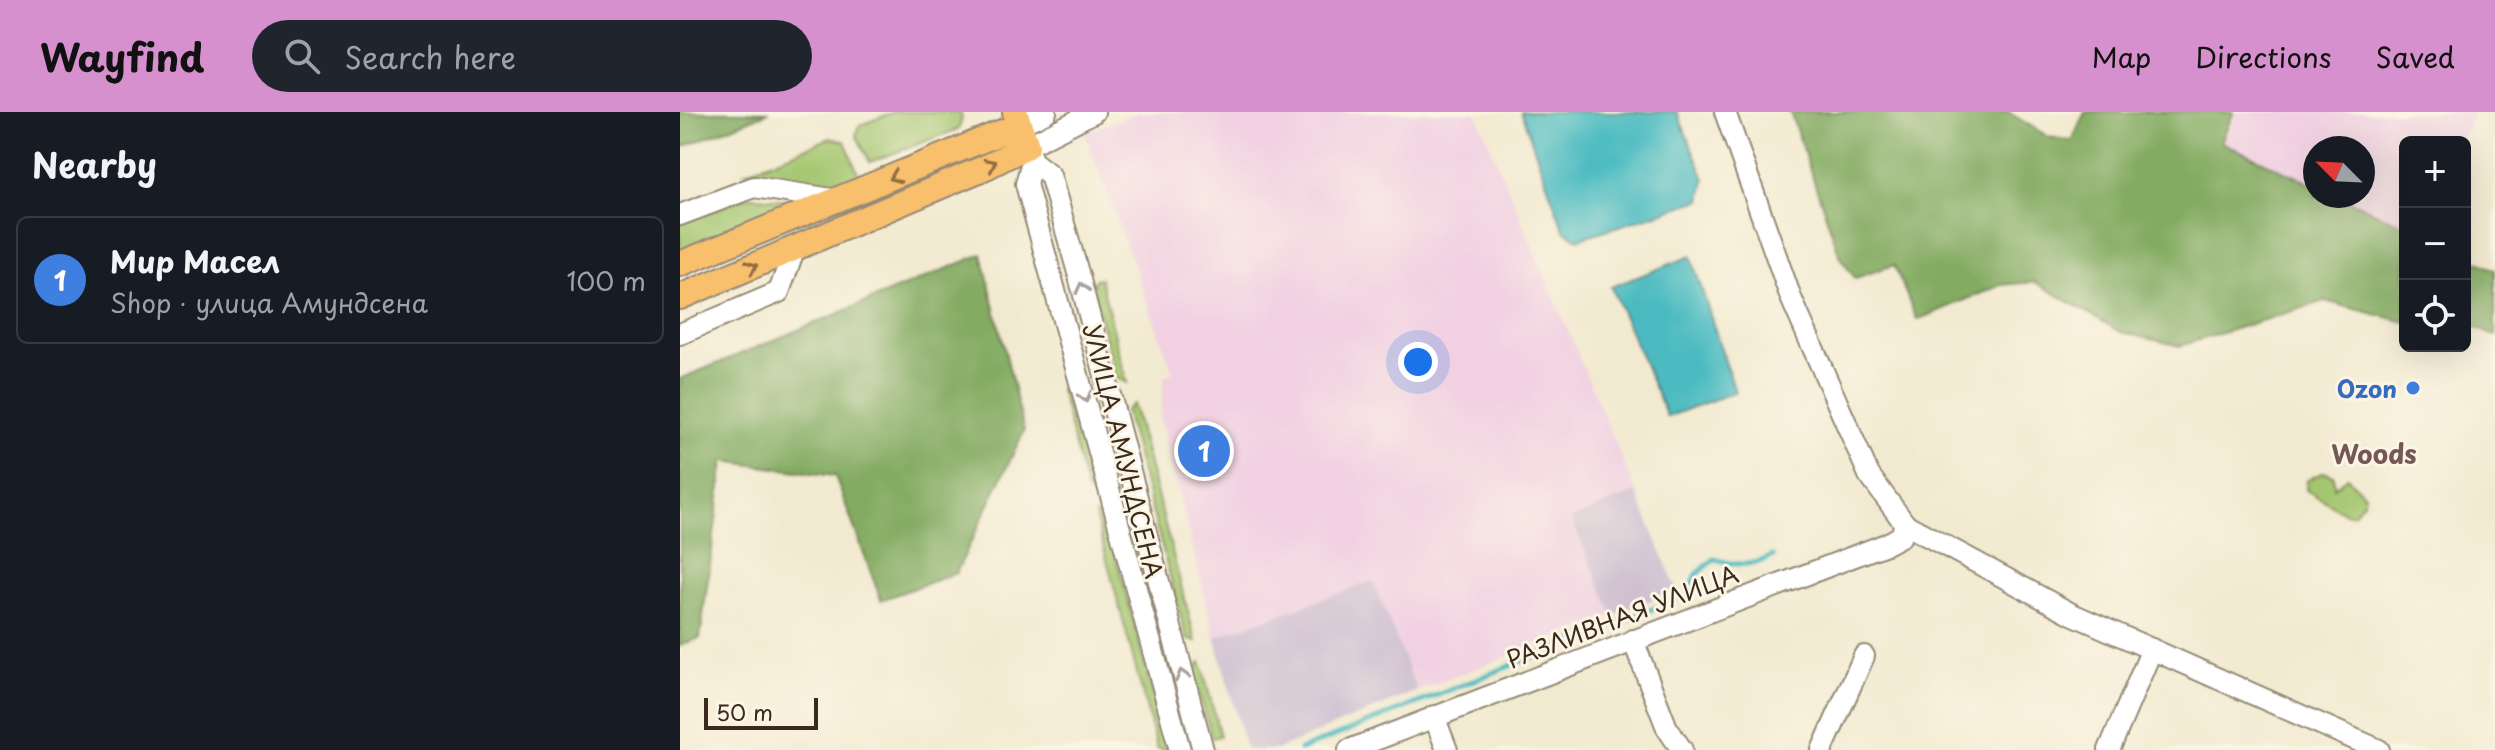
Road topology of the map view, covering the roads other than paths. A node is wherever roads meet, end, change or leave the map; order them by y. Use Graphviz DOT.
graph roads {
  1 [pos="1046,112"];
  2 [pos="1094,112"];
  3 [pos="1725,112"];
  4 [pos="1023,136"];
  5 [pos="838,200"];
  6 [pos="680,215"];
  7 [pos="794,250"];
  8 [pos="680,264"];
  9 [pos="680,297"];
  10 [pos="680,334"];
  11 [pos="1905,524"];
  12 [pos="1633,640"];
  13 [pos="2152,649"];
  14 [pos="1864,656"];
  15 [pos="1434,716"];
  16 [pos="1180,750"];
  17 [pos="1203,750"];
  18 [pos="1349,750"];
  19 [pos="1447,750"];
  20 [pos="1682,750"];
  21 [pos="1822,750"];
  22 [pos="2109,750"];
  23 [pos="2379,750"];
  1 -- 4 [label="street"];
  2 -- 4 [label="street"];
  3 -- 11 [label="street"];
  4 -- 5 [label="main road, one-way"];
  7 -- 4 [label="main road, one-way"];
  4 -- 16 [label="street, УЛИЦА АМУНДСЕНА, one-way"];
  17 -- 4 [label="street, УЛИЦА АМУНДСЕНА, one-way"];
  5 -- 6 [label="street"];
  5 -- 8 [label="main road"];
  9 -- 7 [label="main road, one-way"];
  7 -- 10 [label="street"];
  11 -- 12 [label="street, РАЗЛИВНАЯ УЛИЦА"];
  11 -- 13 [label="street"];
  12 -- 15 [label="street, РАЗЛИВНАЯ УЛИЦА"];
  12 -- 20 [label="street"];
  13 -- 22 [label="street"];
  13 -- 23 [label="street"];
  14 -- 21 [label="street"];
  15 -- 18 [label="street, РАЗЛИВНАЯ УЛИЦА"];
  15 -- 19 [label="street"];
}
